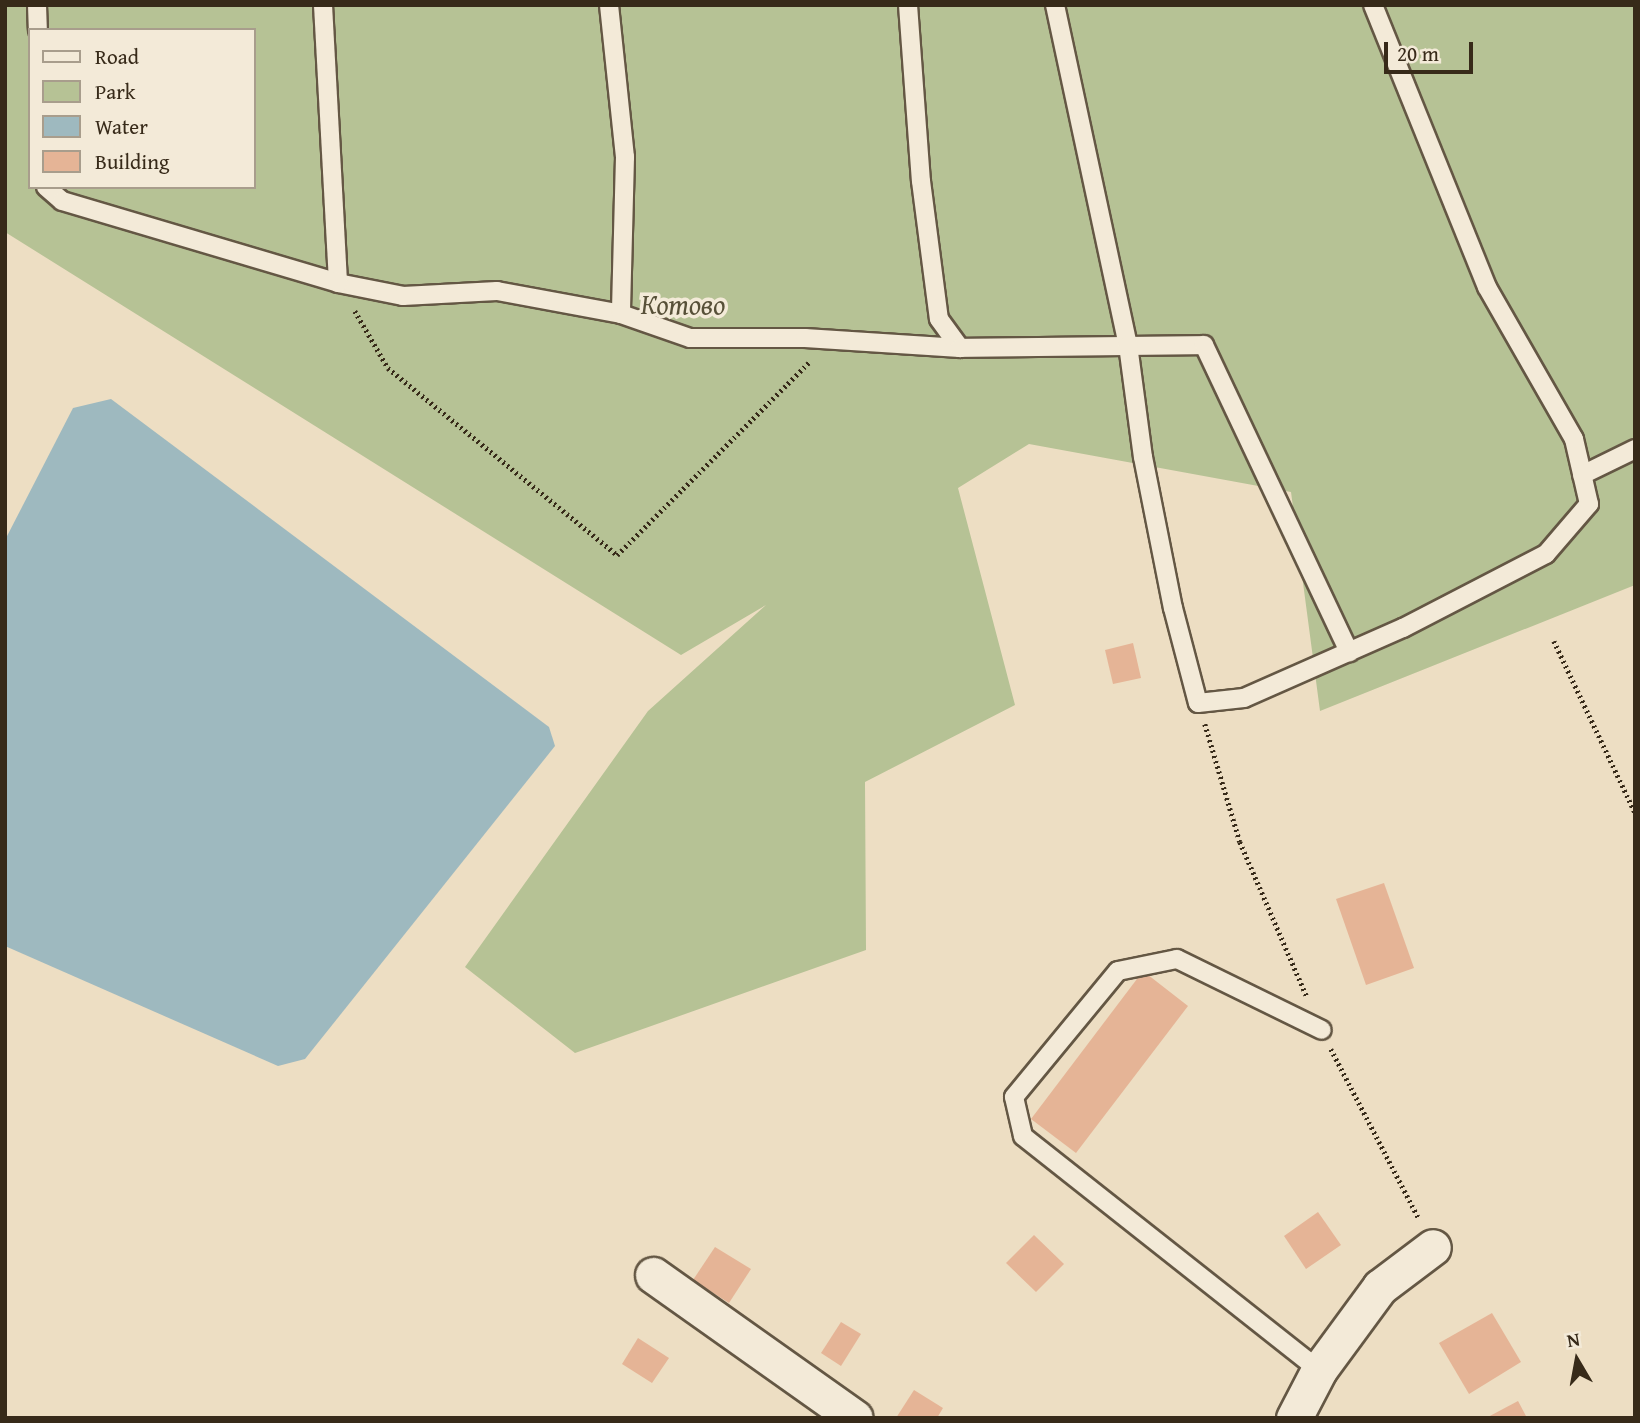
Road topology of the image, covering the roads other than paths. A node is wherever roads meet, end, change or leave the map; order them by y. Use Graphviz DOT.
graph roads {
  1 [pos="37,5"];
  2 [pos="323,5"];
  3 [pos="609,5"];
  4 [pos="908,5"];
  5 [pos="1055,5"];
  6 [pos="1373,5"];
  7 [pos="38,28"];
  8 [pos="48,189"];
  9 [pos="338,283"];
  10 [pos="621,314"];
  11 [pos="1128,345"];
  12 [pos="960,348"];
  13 [pos="1635,449"];
  14 [pos="1582,475"];
  15 [pos="1349,652"];
  16 [pos="1322,1030"];
  17 [pos="1433,1247"];
  18 [pos="653,1275"];
  19 [pos="1319,1370"];
  20 [pos="855,1418"];
  21 [pos="1294,1418"];
  1 -- 7 [label="lane"];
  2 -- 9 [label="lane"];
  3 -- 10 [label="lane"];
  4 -- 12 [label="lane"];
  5 -- 11 [label="lane"];
  6 -- 14 [label="lane"];
  8 -- 9 [label="lane"];
  9 -- 10 [label="lane"];
  10 -- 12 [label="lane"];
  11 -- 12 [label="lane"];
  11 -- 15 [label="lane"];
  11 -- 15 [label="lane"];
  13 -- 14 [label="lane"];
  14 -- 15 [label="lane"];
  16 -- 19 [label="lane"];
  17 -- 19 [label="street"];
  18 -- 20 [label="street"];
  19 -- 21 [label="street"];
}
